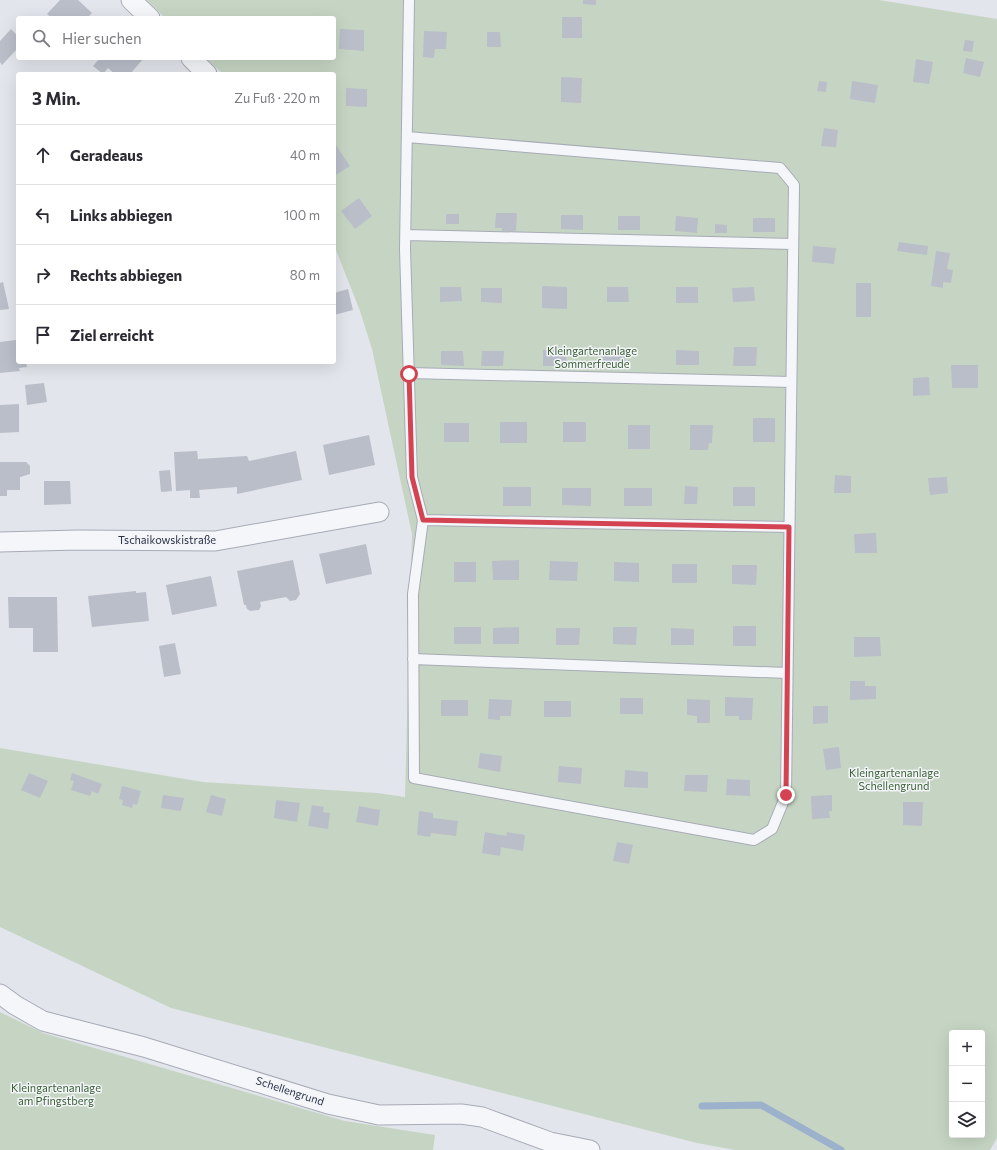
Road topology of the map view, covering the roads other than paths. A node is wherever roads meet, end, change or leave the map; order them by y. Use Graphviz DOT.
graph roads {
  1 [pos="131,0"];
  2 [pos="409,0"];
  3 [pos="148,16"];
  4 [pos="193,60"];
  5 [pos="205,72"];
  6 [pos="407,137"];
  7 [pos="406,235"];
  8 [pos="793,244"];
  9 [pos="409,374"];
  10 [pos="792,382"];
  11 [pos="379,512"];
  12 [pos="423,520"];
  13 [pos="789,527"];
  14 [pos="0,542"];
  15 [pos="413,659"];
  16 [pos="787,673"];
  17 [pos="0,994"];
  18 [pos="590,1150"];
  1 -- 3 [label="street"];
  2 -- 6 [label="lane"];
  4 -- 5 [label="street"];
  6 -- 7 [label="lane"];
  6 -- 8 [label="lane"];
  7 -- 8 [label="lane"];
  7 -- 9 [label="lane"];
  8 -- 10 [label="lane"];
  9 -- 10 [label="lane"];
  9 -- 12 [label="lane"];
  10 -- 13 [label="lane"];
  11 -- 14 [label="street, Tschaikowskistraße"];
  12 -- 13 [label="lane"];
  12 -- 15 [label="lane"];
  13 -- 16 [label="lane"];
  15 -- 16 [label="lane"];
  15 -- 16 [label="lane"];
  17 -- 18 [label="street, Schellengrund"];
}
